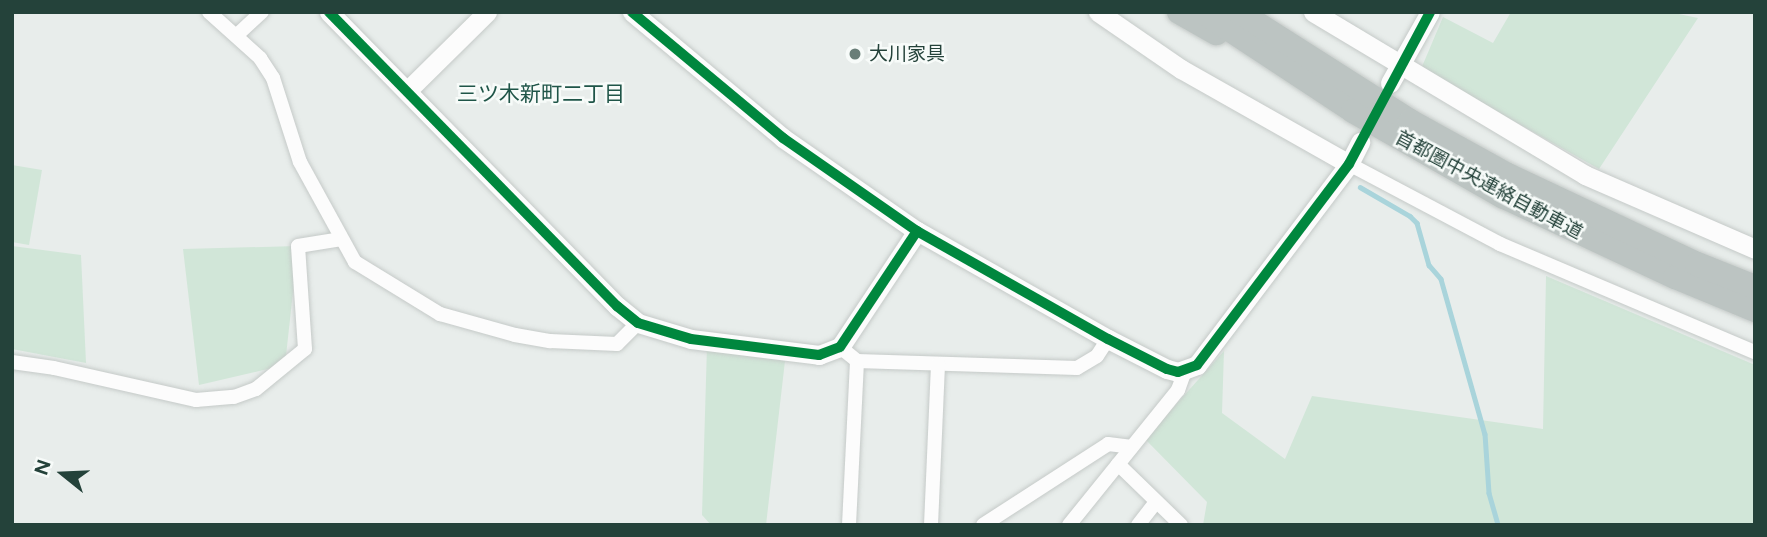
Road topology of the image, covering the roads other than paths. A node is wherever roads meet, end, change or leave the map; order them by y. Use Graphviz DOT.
graph roads {
  1 [pos="209,12"];
  2 [pos="262,12"];
  3 [pos="329,12"];
  4 [pos="487,12"];
  5 [pos="632,12"];
  6 [pos="1098,12"];
  7 [pos="1179,12"];
  8 [pos="1203,12"];
  9 [pos="1239,12"];
  10 [pos="1313,12"];
  11 [pos="1430,12"];
  12 [pos="237,35"];
  13 [pos="1400,66"];
  14 [pos="1390,83"];
  15 [pos="408,90"];
  16 [pos="1353,111"];
  17 [pos="1360,142"];
  18 [pos="1349,164"];
  19 [pos="917,231"];
  20 [pos="341,239"];
  21 [pos="1755,249"];
  22 [pos="1755,287"];
  23 [pos="1755,310"];
  24 [pos="638,323"];
  25 [pos="1108,340"];
  26 [pos="840,347"];
  27 [pos="1755,352"];
  28 [pos="857,361"];
  29 [pos="12,362"];
  30 [pos="938,364"];
  31 [pos="1185,371"];
  32 [pos="1132,447"];
  33 [pos="1118,464"];
  34 [pos="1156,502"];
  35 [pos="849,525"];
  36 [pos="931,525"];
  37 [pos="983,525"];
  38 [pos="1069,525"];
  39 [pos="1138,525"];
  40 [pos="1181,525"];
  1 -- 12 [label="street"];
  2 -- 12 [label="street"];
  3 -- 15 [label="street"];
  4 -- 15 [label="street"];
  5 -- 19 [label="street"];
  6 -- 18 [label="street"];
  7 -- 16 [label="highway"];
  8 -- 16 [label="highway, 首都圏中央連絡自動車道"];
  9 -- 22 [label="highway, 首都圏中央連絡自動車道"];
  10 -- 13 [label="street"];
  11 -- 13 [label="street"];
  12 -- 20 [label="street"];
  13 -- 14 [label="street"];
  13 -- 21 [label="street"];
  15 -- 24 [label="street"];
  16 -- 23 [label="highway, 首都圏中央連絡自動車道"];
  17 -- 18 [label="street"];
  18 -- 27 [label="street"];
  18 -- 31 [label="street"];
  19 -- 25 [label="street"];
  19 -- 26 [label="street"];
  20 -- 24 [label="street"];
  20 -- 29 [label="street"];
  24 -- 26 [label="street"];
  25 -- 30 [label="street"];
  25 -- 31 [label="street"];
  26 -- 28 [label="street"];
  28 -- 30 [label="street"];
  28 -- 35 [label="street"];
  30 -- 36 [label="street"];
  31 -- 32 [label="street"];
  32 -- 33 [label="street"];
  32 -- 37 [label="street"];
  33 -- 34 [label="street"];
  33 -- 38 [label="street"];
  34 -- 39 [label="street"];
  34 -- 40 [label="street"];
}
